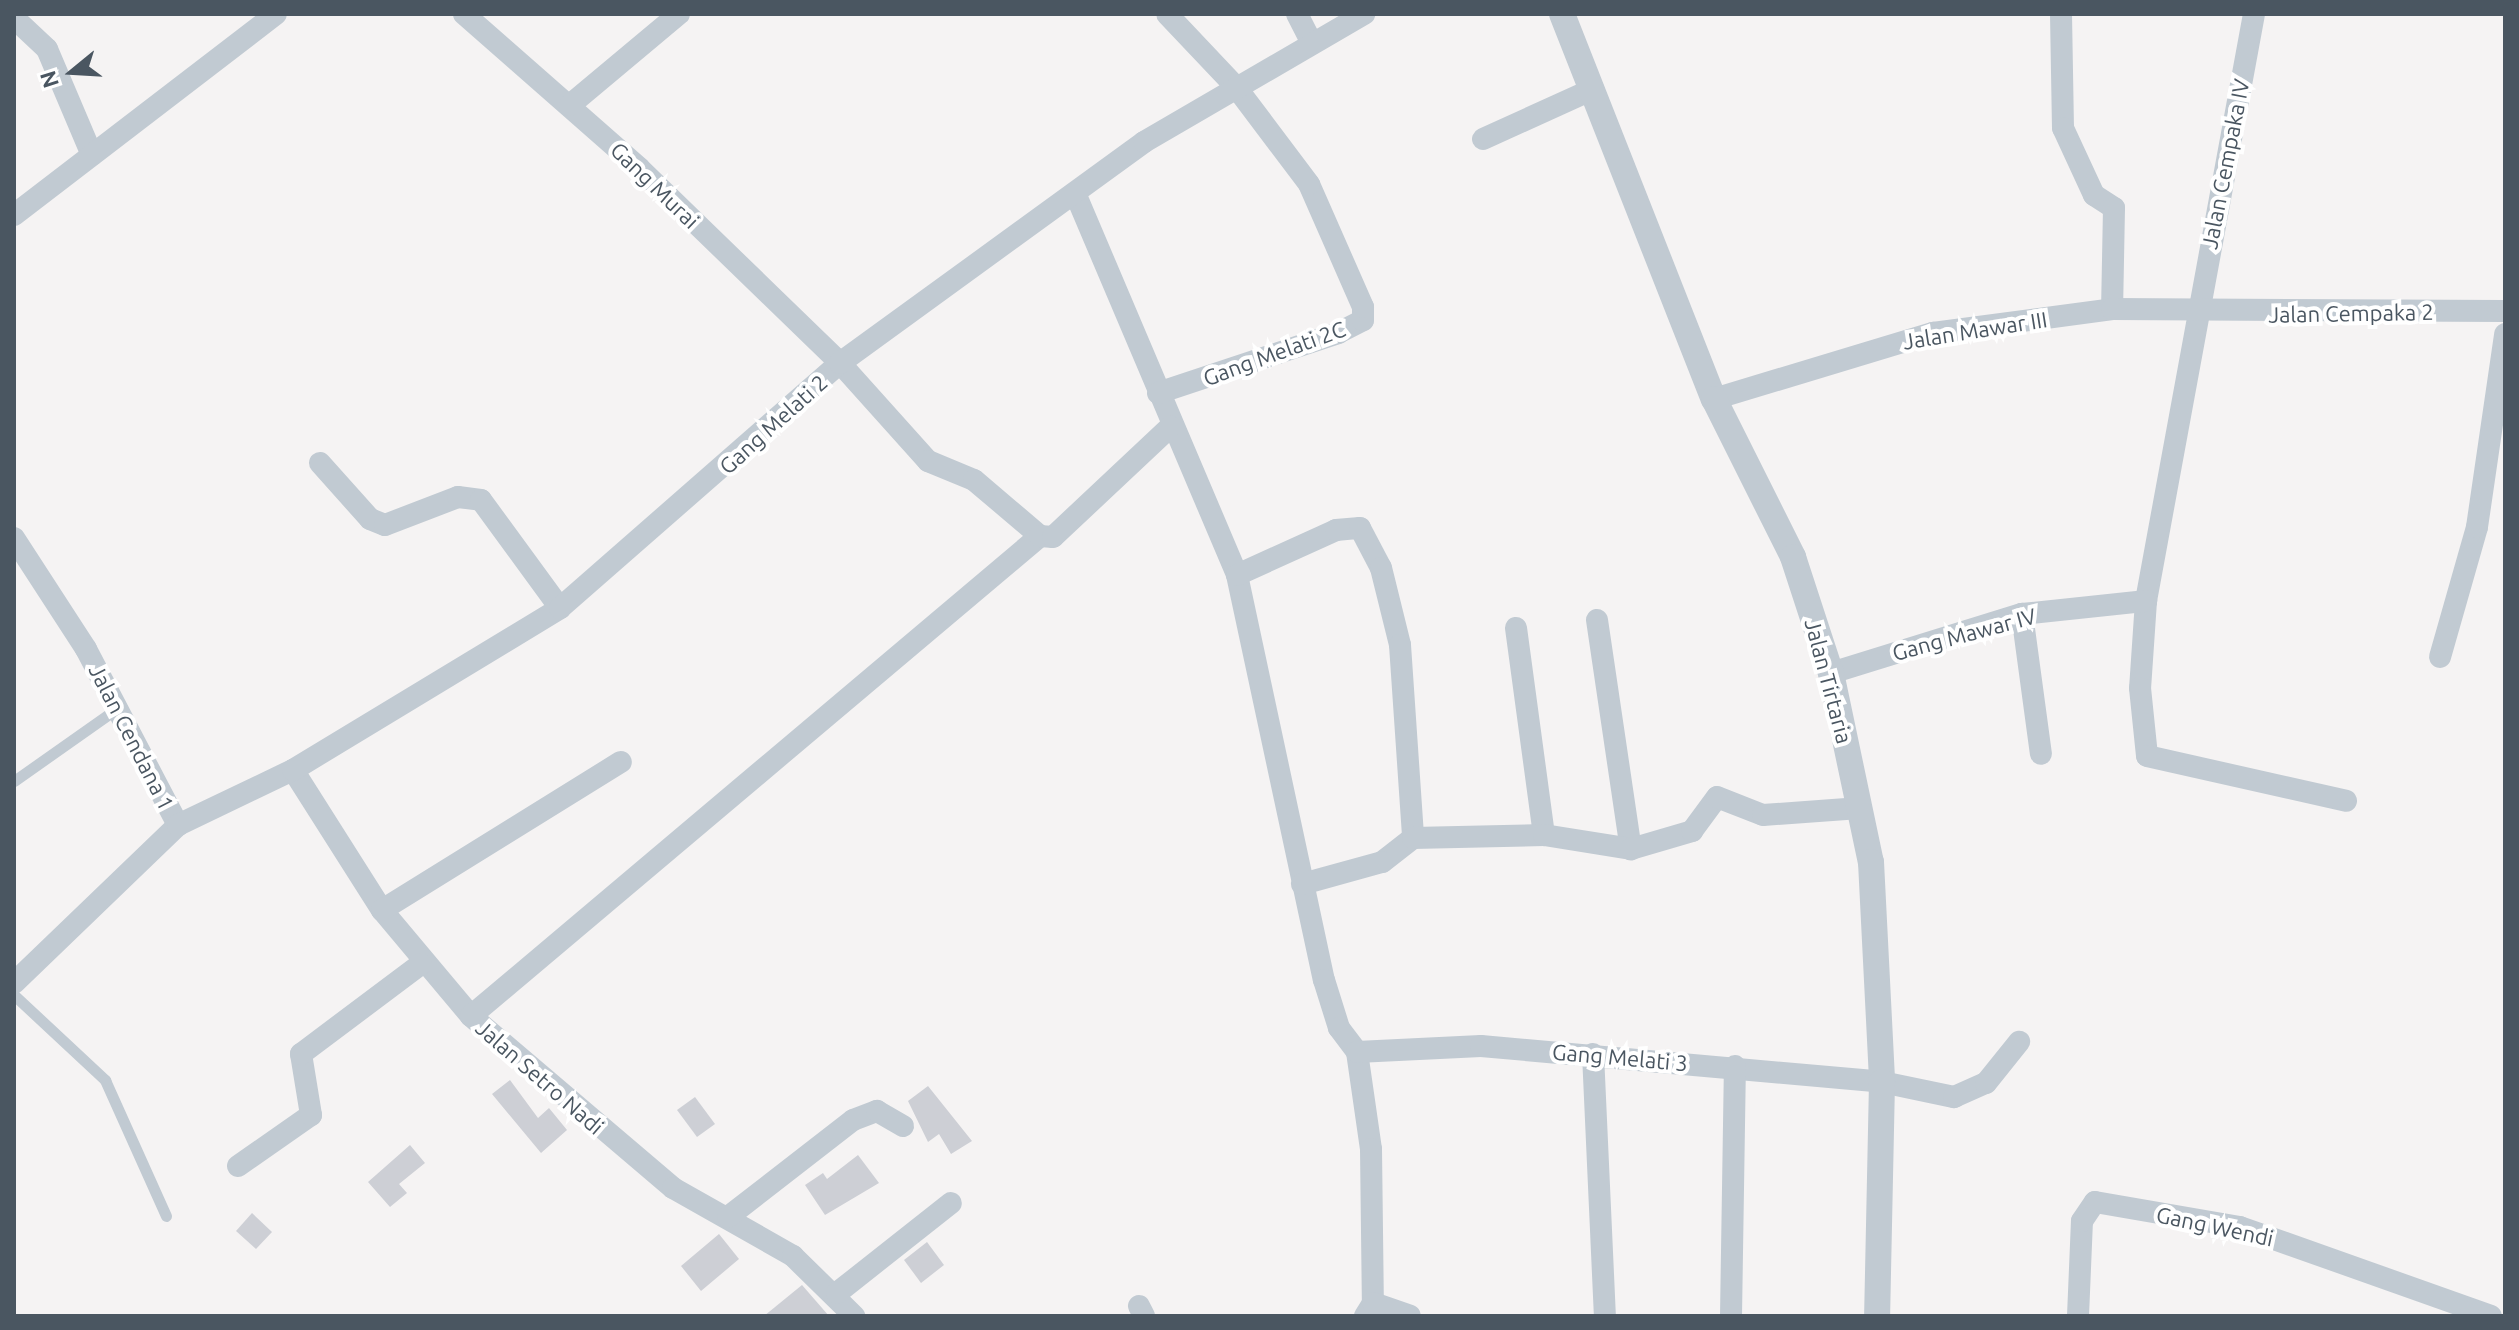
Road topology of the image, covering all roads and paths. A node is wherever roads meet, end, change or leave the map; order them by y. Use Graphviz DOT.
graph roads {
  1 [pos="276,14"];
  2 [pos="464,14"];
  3 [pos="679,14"];
  4 [pos="1167,14"];
  5 [pos="1297,14"];
  6 [pos="1364,14"];
  7 [pos="1562,14"];
  8 [pos="2061,14"];
  9 [pos="2254,14"];
  10 [pos="14,18"];
  11 [pos="1310,40"];
  12 [pos="1236,87"];
  13 [pos="1593,89"];
  14 [pos="570,105"];
  15 [pos="1483,139"];
  16 [pos="92,155"];
  17 [pos="1075,193"];
  18 [pos="14,214"];
  19 [pos="2112,309"];
  20 [pos="2505,311"];
  21 [pos="2197,314"];
  22 [pos="2505,334"];
  23 [pos="840,363"];
  24 [pos="1158,393"];
  25 [pos="1714,399"];
  26 [pos="1170,427"];
  27 [pos="320,463"];
  28 [pos="1040,536"];
  29 [pos="14,538"];
  30 [pos="1237,575"];
  31 [pos="2146,601"];
  32 [pos="560,608"];
  33 [pos="2022,614"];
  34 [pos="1597,620"];
  35 [pos="1516,628"];
  36 [pos="2440,657"];
  37 [pos="1831,673"];
  38 [pos="116,709"];
  39 [pos="2041,754"];
  40 [pos="621,762"];
  41 [pos="293,770"];
  42 [pos="14,781"];
  43 [pos="2346,801"];
  44 [pos="1860,808"];
  45 [pos="178,825"];
  46 [pos="1544,835"];
  47 [pos="1413,838"];
  48 [pos="1631,849"];
  49 [pos="1302,884"];
  50 [pos="382,910"];
  51 [pos="421,964"];
  52 [pos="14,983"];
  53 [pos="14,995"];
  54 [pos="471,1016"];
  55 [pos="2019,1042"];
  56 [pos="1357,1052"];
  57 [pos="1593,1054"];
  58 [pos="1735,1066"];
  59 [pos="1882,1082"];
  60 [pos="903,1126"];
  61 [pos="238,1166"];
  62 [pos="951,1203"];
  63 [pos="166,1216"];
  64 [pos="728,1217"];
  65 [pos="837,1293"];
  66 [pos="1369,1310"];
  67 [pos="854,1316"];
  68 [pos="1410,1316"];
  69 [pos="1605,1316"];
  70 [pos="1731,1316"];
  71 [pos="1877,1316"];
  72 [pos="2078,1316"];
  73 [pos="2491,1316"];
  1 -- 16 [label="street"];
  2 -- 14 [label="street, Gang Murai"];
  3 -- 14 [label="street"];
  4 -- 12 [label="street"];
  5 -- 11 [label="street"];
  6 -- 11 [label="street, Gang Melati 2"];
  7 -- 13 [label="street, Jalan Tirtaria"];
  8 -- 19 [label="street"];
  9 -- 21 [label="street, Jalan Cempaka IV"];
  10 -- 16 [label="street"];
  11 -- 12 [label="street, Gang Melati 2"];
  12 -- 17 [label="street, Gang Melati 2"];
  12 -- 24 [label="street, Gang Melati 2C"];
  13 -- 15 [label="street"];
  13 -- 25 [label="street, Jalan Tirtaria"];
  14 -- 23 [label="street, Gang Murai"];
  16 -- 18 [label="street"];
  17 -- 23 [label="street, Gang Melati 2"];
  17 -- 24 [label="street"];
  19 -- 21 [label="street, Jalan Mawar III"];
  19 -- 25 [label="street, Jalan Mawar III"];
  20 -- 21 [label="street, Jalan Cempaka 2"];
  21 -- 31 [label="street, Jalan Cempaka IV"];
  22 -- 36 [label="street"];
  23 -- 28 [label="street, Gang Murai"];
  23 -- 32 [label="street, Gang Melati 2"];
  24 -- 26 [label="street"];
  25 -- 37 [label="street, Jalan Tirtaria"];
  26 -- 28 [label="street"];
  26 -- 30 [label="street"];
  27 -- 32 [label="street"];
  28 -- 54 [label="street"];
  29 -- 38 [label="street, Jalan Cendana 1"];
  30 -- 47 [label="street"];
  30 -- 49 [label="street"];
  31 -- 33 [label="street, Gang Mawar IV"];
  31 -- 43 [label="street, Jalan Cempaka IV"];
  32 -- 41 [label="street, Gang Melati 2"];
  33 -- 37 [label="street, Gang Mawar IV"];
  33 -- 39 [label="street"];
  34 -- 48 [label="street"];
  35 -- 46 [label="street"];
  37 -- 44 [label="street, Jalan Tirtaria"];
  38 -- 42 [label="lane"];
  38 -- 45 [label="street, Jalan Cendana 1"];
  40 -- 50 [label="street"];
  41 -- 45 [label="street, Gang Melati 2"];
  41 -- 50 [label="street, Jalan Setro Nadi"];
  44 -- 48 [label="street"];
  44 -- 59 [label="street, Jalan Tirtaria"];
  45 -- 52 [label="street, Jalan Cendana 1"];
  46 -- 47 [label="street"];
  46 -- 48 [label="street"];
  47 -- 49 [label="street"];
  49 -- 56 [label="street"];
  50 -- 51 [label="street, Jalan Setro Nadi"];
  51 -- 54 [label="street, Jalan Setro Nadi"];
  51 -- 61 [label="street"];
  53 -- 63 [label="lane"];
  54 -- 64 [label="street, Jalan Setro Nadi"];
  55 -- 59 [label="street, Gang Melati 3"];
  56 -- 57 [label="street, Gang Melati 3"];
  56 -- 66 [label="street"];
  57 -- 58 [label="street, Gang Melati 3"];
  57 -- 69 [label="street"];
  58 -- 59 [label="street, Gang Melati 3"];
  58 -- 70 [label="street"];
  59 -- 71 [label="street, Jalan Tirtaria"];
  60 -- 64 [label="street"];
  62 -- 65 [label="street"];
  64 -- 65 [label="street, Jalan Setro Nadi"];
  65 -- 67 [label="street, Jalan Setro Nadi"];
  66 -- 68 [label="street"];
  72 -- 73 [label="street, Gang Wendi"];
}
